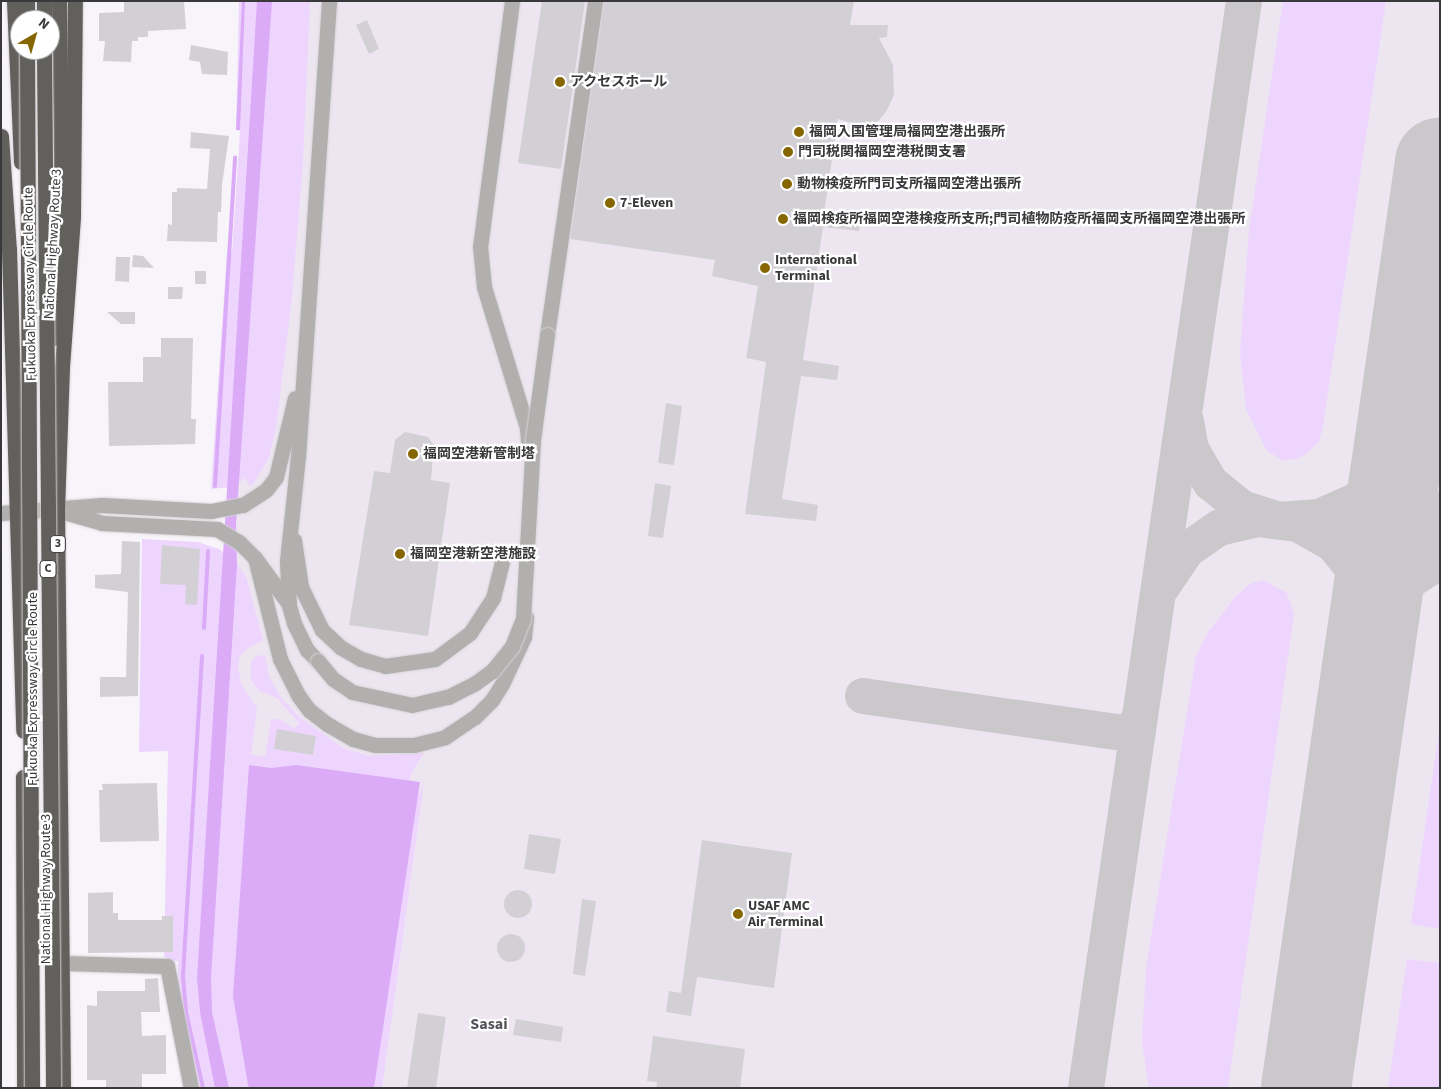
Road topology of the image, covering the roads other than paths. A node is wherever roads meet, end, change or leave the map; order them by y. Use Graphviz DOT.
graph roads {
  1 [pos="14,1"];
  2 [pos="59,1"];
  3 [pos="68,1"];
  4 [pos="75,1"];
  5 [pos="320,1"];
  6 [pos="329,1"];
  7 [pos="512,1"];
  8 [pos="595,1"];
  9 [pos="27,60"];
  10 [pos="44,60"];
  11 [pos="323,73"];
  12 [pos="1,136"];
  13 [pos="61,164"];
  14 [pos="30,343"];
  15 [pos="302,375"];
  16 [pos="53,504"];
  17 [pos="1,513"];
  18 [pos="17,514"];
  19 [pos="290,520"];
  20 [pos="504,554"];
  21 [pos="255,558"];
  22 [pos="289,605"];
  23 [pos="62,963"];
  24 [pos="24,1088"];
  25 [pos="32,1088"];
  26 [pos="53,1088"];
  27 [pos="63,1088"];
  28 [pos="191,1088"];
  1 -- 14 [label="highway, bridge"];
  2 -- 13 [label="highway"];
  3 -- 13 [label="highway"];
  4 -- 16 [label="highway, National Highway Route 3 / 3"];
  5 -- 11 [label="street"];
  6 -- 11 [label="street"];
  7 -- 21 [label="street"];
  8 -- 22 [label="street, bridge"];
  9 -- 14 [label="highway, Fukuoka Expressway Circle Route / C, bridge"];
  10 -- 16 [label="highway, Fukuoka Expressway Circle Route / C, bridge"];
  11 -- 15 [label="street"];
  12 -- 18 [label="highway, National Highway Route 3"];
  13 -- 16 [label="highway, bridge"];
  14 -- 25 [label="highway, Fukuoka Expressway Circle Route / C, bridge"];
  15 -- 16 [label="street"];
  15 -- 19 [label="street"];
  16 -- 18 [label="street"];
  16 -- 21 [label="street"];
  16 -- 23 [label="highway, National Highway Route 3 / 3"];
  16 -- 26 [label="highway, Fukuoka Expressway Circle Route / C, bridge"];
  17 -- 18 [label="street"];
  18 -- 24 [label="highway, National Highway Route 3"];
  19 -- 20 [label="street"];
  19 -- 22 [label="street"];
  21 -- 22 [label="street"];
  23 -- 27 [label="highway, National Highway Route 3 / 3"];
  23 -- 28 [label="street"];
}
